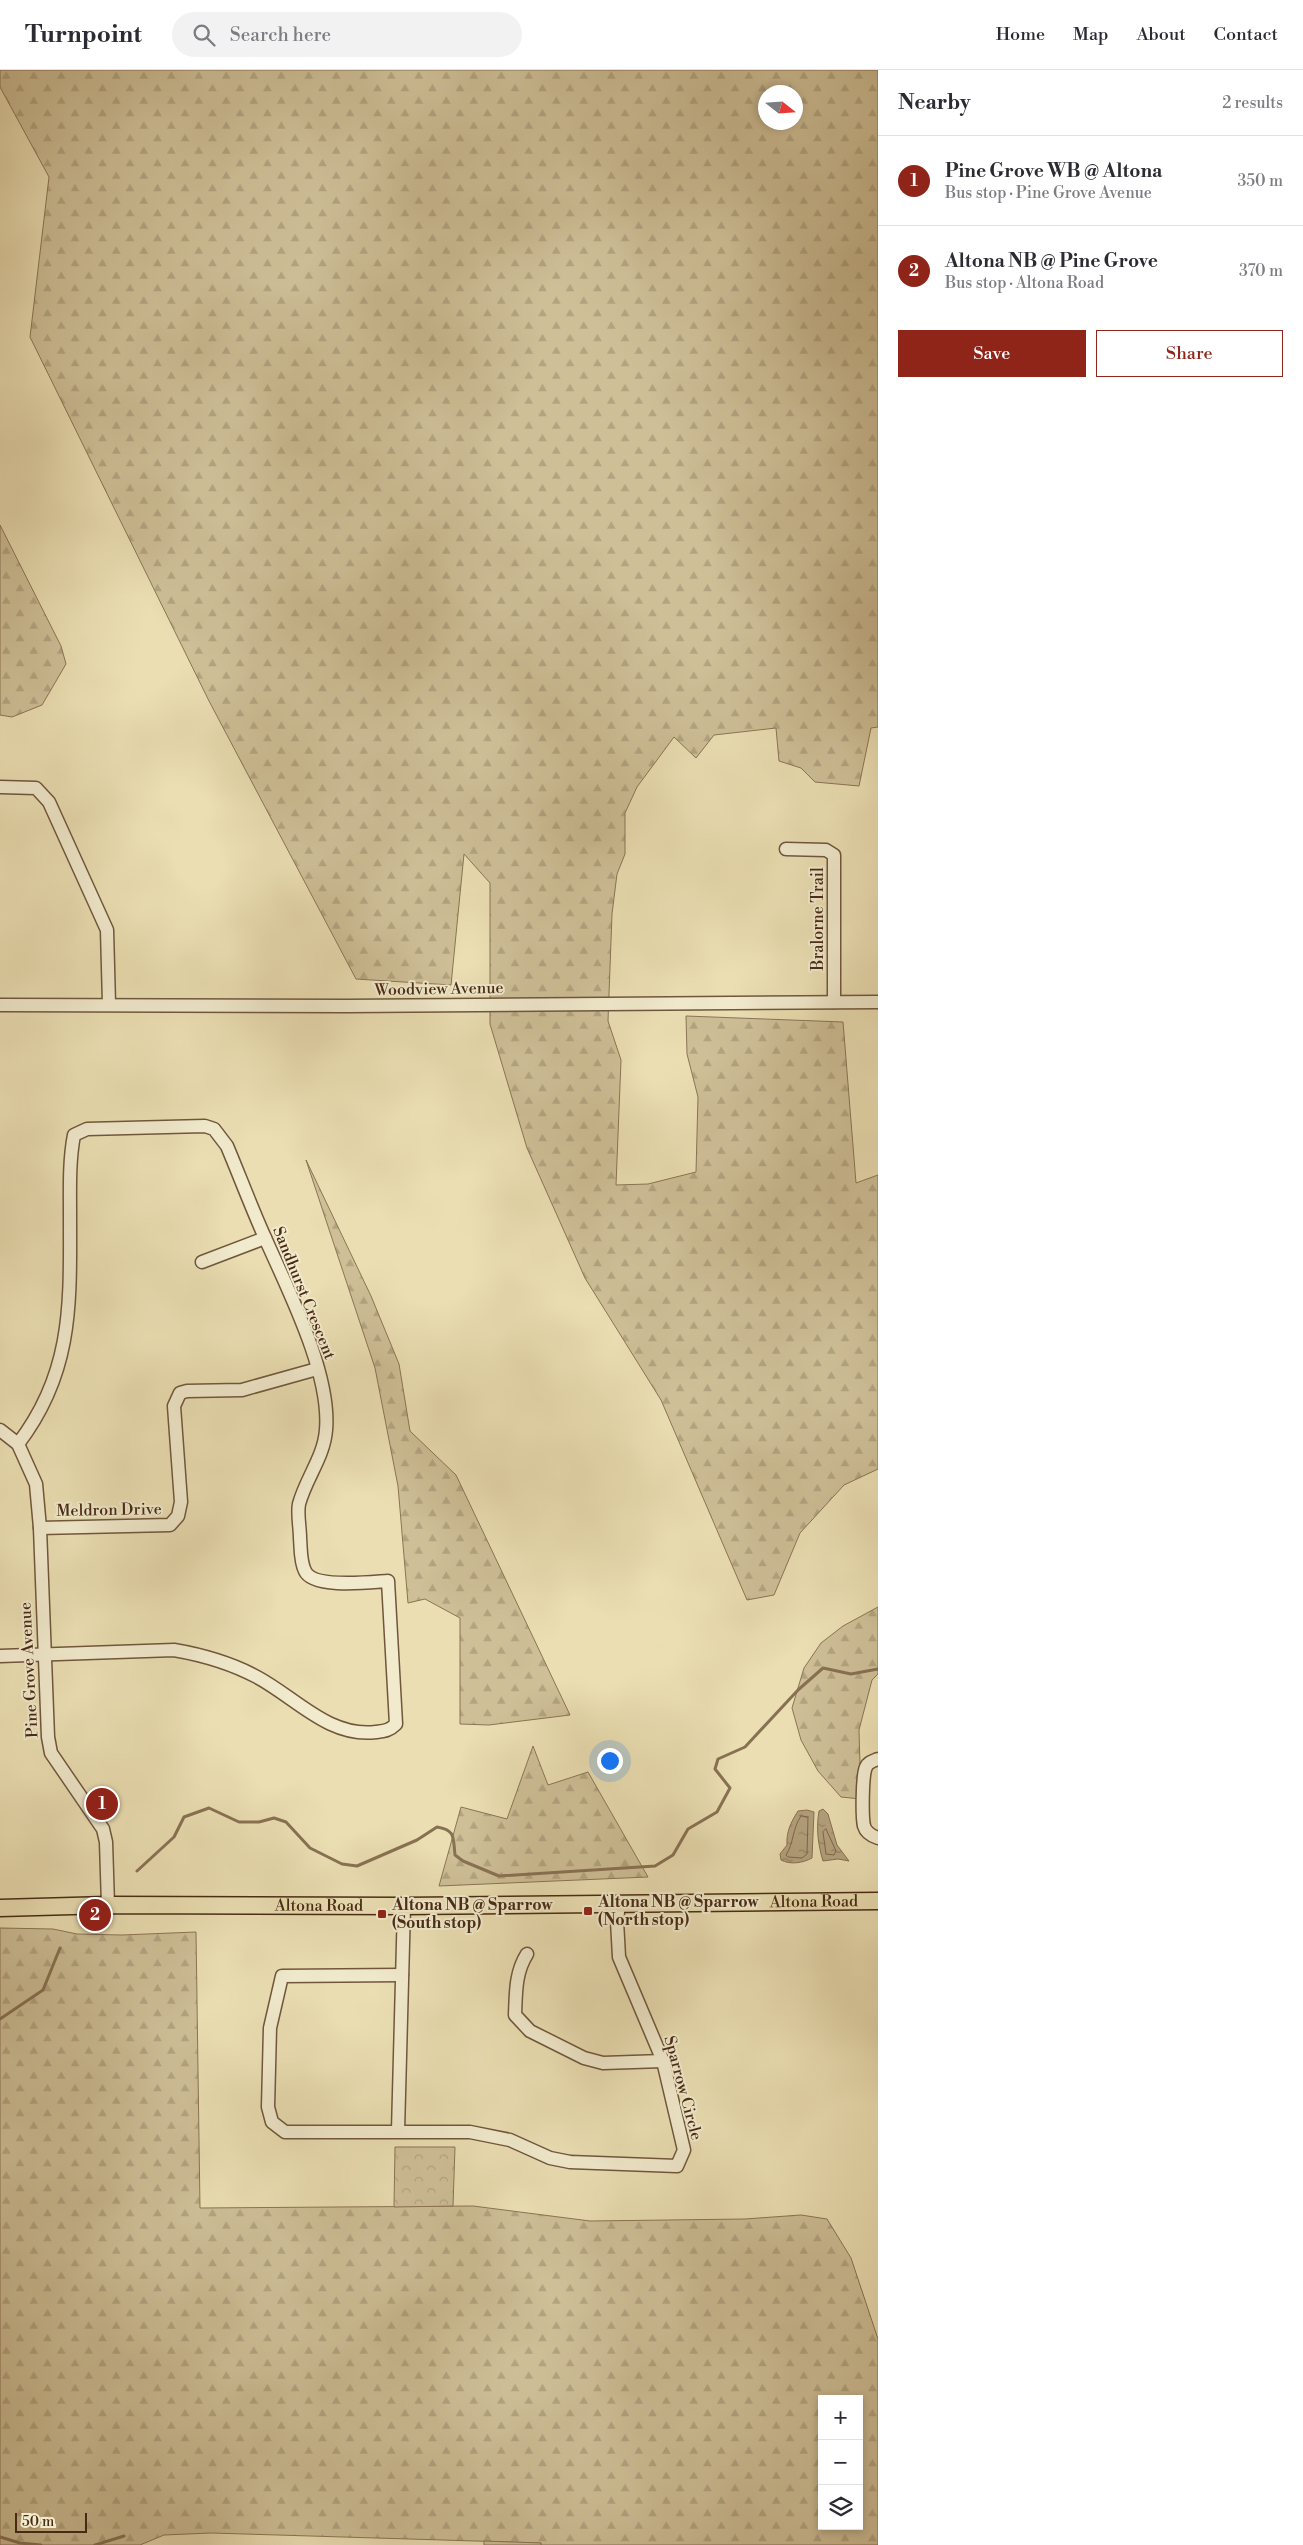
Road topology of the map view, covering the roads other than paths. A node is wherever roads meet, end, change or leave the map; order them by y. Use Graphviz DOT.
graph roads {
  1 [pos="0,787"];
  2 [pos="786,849"];
  3 [pos="834,1002"];
  4 [pos="878,1002"];
  5 [pos="109,1004"];
  6 [pos="0,1005"];
  7 [pos="265,1238"];
  8 [pos="202,1262"];
  9 [pos="317,1369"];
  10 [pos="0,1430"];
  11 [pos="18,1444"];
  12 [pos="40,1528"];
  13 [pos="44,1654"];
  14 [pos="0,1656"];
  15 [pos="878,1758"];
  16 [pos="878,1838"];
  17 [pos="878,1900"];
  18 [pos="619,1903"];
  19 [pos="108,1904"];
  20 [pos="404,1906"];
  21 [pos="0,1908"];
  22 [pos="527,1954"];
  23 [pos="402,1975"];
  24 [pos="663,2061"];
  25 [pos="398,2131"];
  1 -- 5 [label="street"];
  2 -- 3 [label="street, Bralorne Trail"];
  3 -- 4 [label="street, Woodview Avenue"];
  3 -- 5 [label="street, Woodview Avenue"];
  5 -- 6 [label="street, Woodview Avenue"];
  7 -- 8 [label="street"];
  7 -- 9 [label="street, Sandhurst Crescent"];
  7 -- 11 [label="street, Sandhurst Crescent"];
  9 -- 12 [label="street, Meldron Drive"];
  9 -- 13 [label="street, Sandhurst Crescent"];
  10 -- 11 [label="street, Pine Grove Avenue"];
  11 -- 12 [label="street, Pine Grove Avenue"];
  12 -- 13 [label="street, Pine Grove Avenue"];
  13 -- 14 [label="street"];
  13 -- 19 [label="street, Pine Grove Avenue"];
  15 -- 16 [label="street"];
  17 -- 18 [label="main road, Altona Road"];
  18 -- 20 [label="main road, Altona Road"];
  18 -- 24 [label="street, Sparrow Circle"];
  19 -- 20 [label="main road, Altona Road"];
  19 -- 21 [label="main road, Altona Road"];
  20 -- 23 [label="street"];
  22 -- 24 [label="street"];
  23 -- 25 [label="street"];
  23 -- 25 [label="street"];
  24 -- 25 [label="street, Sparrow Circle"];
}
